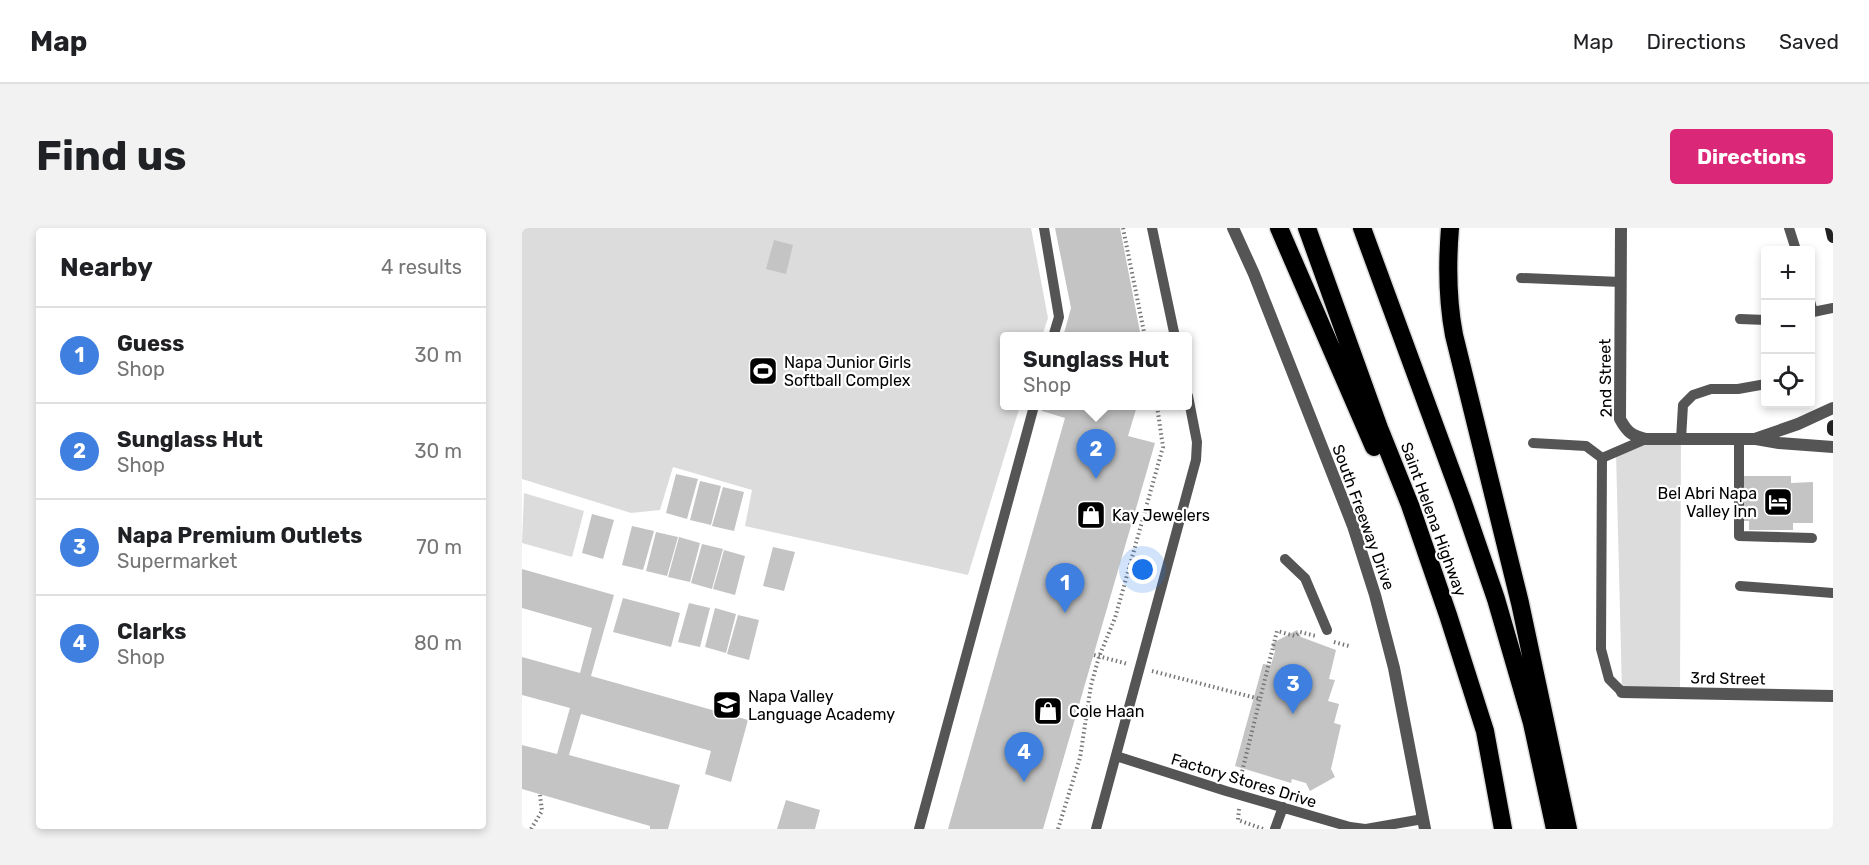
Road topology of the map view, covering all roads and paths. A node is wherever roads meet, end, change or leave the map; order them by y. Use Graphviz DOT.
graph roads {
  1 [pos="1044,228"];
  2 [pos="1124,228"];
  3 [pos="1152,228"];
  4 [pos="1233,228"];
  5 [pos="1279,228"];
  6 [pos="1307,228"];
  7 [pos="1362,228"];
  8 [pos="1450,228"];
  9 [pos="1621,228"];
  10 [pos="1790,228"];
  11 [pos="1831,228"];
  12 [pos="1833,237"];
  13 [pos="1795,246"];
  14 [pos="1521,278"];
  15 [pos="1620,282"];
  16 [pos="1833,308"];
  17 [pos="1815,312"];
  18 [pos="1740,319"];
  19 [pos="1761,320"];
  20 [pos="1054,332"];
  21 [pos="1144,332"];
  22 [pos="1174,332"];
  23 [pos="1761,385"];
  24 [pos="1833,408"];
  25 [pos="1033,410"];
  26 [pos="1158,410"];
  27 [pos="1191,410"];
  28 [pos="1647,439"];
  29 [pos="1755,439"];
  30 [pos="1681,440"];
  31 [pos="1740,440"];
  32 [pos="1533,443"];
  33 [pos="1833,447"];
  34 [pos="1602,458"];
  35 [pos="1812,538"];
  36 [pos="1285,560"];
  37 [pos="1740,586"];
  38 [pos="1833,593"];
  39 [pos="1448,615"];
  40 [pos="1325,636"];
  41 [pos="1349,646"];
  42 [pos="1096,656"];
  43 [pos="1140,667"];
  44 [pos="1622,693"];
  45 [pos="1833,696"];
  46 [pos="1260,699"];
  47 [pos="1116,756"];
  48 [pos="540,795"];
  49 [pos="1239,795"];
  50 [pos="1283,807"];
  51 [pos="1424,824"];
  52 [pos="531,829"];
  53 [pos="919,829"];
  54 [pos="1058,829"];
  55 [pos="1096,829"];
  56 [pos="1263,829"];
  57 [pos="1275,829"];
  58 [pos="1365,829"];
  59 [pos="1503,829"];
  60 [pos="1555,829"];
  61 [pos="1568,829"];
  1 -- 20 [label="lane"];
  2 -- 21 [label="path"];
  3 -- 22 [label="lane"];
  4 -- 51 [label="street, South Freeway Drive"];
  5 -- 39 [label="highway"];
  6 -- 39 [label="highway, Saint Helena Highway"];
  7 -- 60 [label="highway, Saint Helena Highway"];
  8 -- 61 [label="highway"];
  9 -- 15 [label="street, 2nd Street"];
  10 -- 13 [label="lane"];
  11 -- 12 [label="main road"];
  14 -- 15 [label="lane"];
  15 -- 28 [label="street, 2nd Street"];
  16 -- 17 [label="lane"];
  18 -- 19 [label="lane"];
  23 -- 30 [label="lane"];
  24 -- 29 [label="street, 2nd Street"];
  25 -- 53 [label="lane"];
  26 -- 42 [label="path"];
  27 -- 43 [label="lane"];
  28 -- 30 [label="street, 2nd Street"];
  28 -- 34 [label="lane"];
  29 -- 31 [label="street, 2nd Street"];
  29 -- 33 [label="street, 2nd Street"];
  30 -- 31 [label="street, 2nd Street"];
  31 -- 35 [label="lane"];
  32 -- 34 [label="lane"];
  34 -- 44 [label="lane"];
  36 -- 40 [label="lane"];
  37 -- 38 [label="lane"];
  39 -- 59 [label="highway, Saint Helena Highway"];
  40 -- 41 [label="path"];
  40 -- 46 [label="path"];
  42 -- 43 [label="path"];
  42 -- 54 [label="path"];
  43 -- 46 [label="path"];
  43 -- 47 [label="lane"];
  44 -- 45 [label="street, 3rd Street"];
  46 -- 49 [label="path"];
  47 -- 49 [label="lane, Factory Stores Drive"];
  47 -- 55 [label="lane"];
  48 -- 52 [label="path"];
  49 -- 50 [label="lane, Factory Stores Drive"];
  49 -- 56 [label="path"];
  50 -- 57 [label="lane"];
  50 -- 58 [label="lane, Factory Stores Drive"];
  51 -- 58 [label="lane, Factory Stores Drive"];
}
